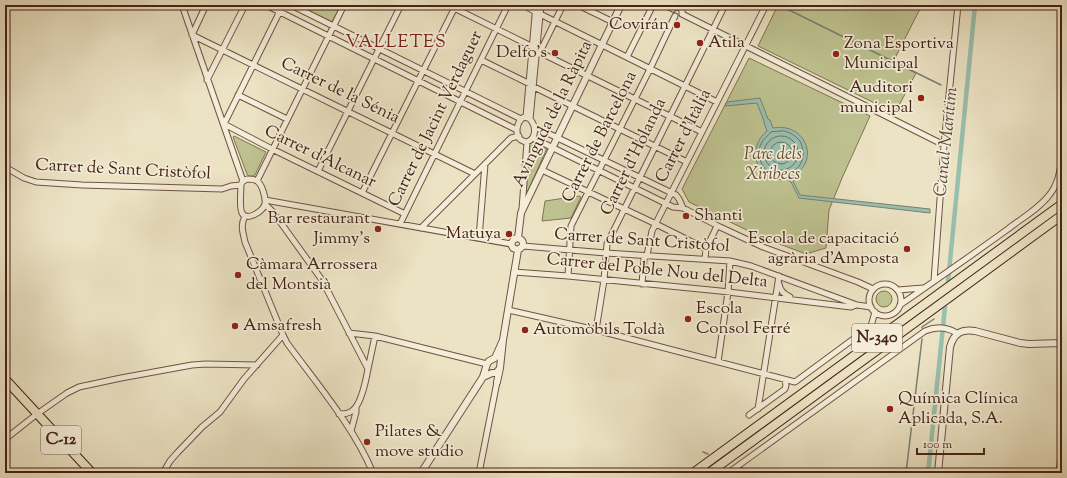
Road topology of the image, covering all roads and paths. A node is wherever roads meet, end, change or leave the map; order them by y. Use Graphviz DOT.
graph roads {
  1 [pos="182,5"];
  2 [pos="206,5"];
  3 [pos="245,5"];
  4 [pos="266,5"];
  5 [pos="283,5"];
  6 [pos="291,5"];
  7 [pos="344,5"];
  8 [pos="401,5"];
  9 [pos="448,5"];
  10 [pos="508,5"];
  11 [pos="522,5"];
  12 [pos="536,5"];
  13 [pos="541,5"];
  14 [pos="563,5"];
  15 [pos="578,5"];
  16 [pos="621,5"];
  17 [pos="653,5"];
  18 [pos="665,5"];
  19 [pos="725,5"];
  20 [pos="766,5"];
  21 [pos="958,5"];
  22 [pos="680,6"];
  23 [pos="455,7"];
  24 [pos="673,9"];
  25 [pos="280,12"];
  26 [pos="538,13"];
  27 [pos="682,14"];
  28 [pos="675,16"];
  29 [pos="555,21"];
  30 [pos="613,22"];
  31 [pos="334,26"];
  32 [pos="497,29"];
  33 [pos="713,29"];
  34 [pos="192,35"];
  35 [pos="329,36"];
  36 [pos="602,45"];
  37 [pos="746,45"];
  38 [pos="533,47"];
  39 [pos="379,48"];
  40 [pos="223,49"];
  41 [pos="538,52"];
  42 [pos="627,57"];
  43 [pos="374,59"];
  44 [pos="481,60"];
  45 [pos="253,64"];
  46 [pos="650,69"];
  47 [pos="423,70"];
  48 [pos="587,75"];
  49 [pos="207,80"];
  50 [pos="418,81"];
  51 [pos="532,85"];
  52 [pos="685,86"];
  53 [pos="303,89"];
  54 [pos="466,91"];
  55 [pos="238,95"];
  56 [pos="635,98"];
  57 [pos="460,102"];
  58 [pos="718,102"];
  59 [pos="573,105"];
  60 [pos="348,111"];
  61 [pos="670,116"];
  62 [pos="528,118"];
  63 [pos="288,119"];
  64 [pos="521,119"];
  65 [pos="224,124"];
  66 [pos="535,127"];
  67 [pos="620,129"];
  68 [pos="517,130"];
  69 [pos="702,132"];
  70 [pos="392,133"];
  71 [pos="519,136"];
  72 [pos="557,137"];
  73 [pos="533,138"];
  74 [pos="527,142"];
  75 [pos="944,145"];
  76 [pos="655,147"];
  77 [pos="552,148"];
  78 [pos="272,149"];
  79 [pos="435,154"];
  80 [pos="1062,159"];
  81 [pos="604,160"];
  82 [pos="687,162"];
  83 [pos="485,164"];
  84 [pos="5,167"];
  85 [pos="542,170"];
  86 [pos="599,170"];
  87 [pos="318,172"];
  88 [pos="475,174"];
  89 [pos="640,177"];
  90 [pos="257,181"];
  91 [pos="242,183"];
  92 [pos="635,188"];
  93 [pos="588,192"];
  94 [pos="362,193"];
  95 [pos="671,193"];
  96 [pos="265,202"];
  97 [pos="1062,202"];
  98 [pos="666,204"];
  99 [pos="683,208"];
  100 [pos="624,209"];
  101 [pos="521,213"];
  102 [pos="405,214"];
  103 [pos="1062,215"];
  104 [pos="244,216"];
  105 [pos="1062,218"];
  106 [pos="400,224"];
  107 [pos="656,224"];
  108 [pos="717,226"];
  109 [pos="421,228"];
  110 [pos="1041,230"];
  111 [pos="479,238"];
  112 [pos="518,238"];
  113 [pos="511,244"];
  114 [pos="520,248"];
  115 [pos="706,249"];
  116 [pos="569,250"];
  117 [pos="606,253"];
  118 [pos="647,255"];
  119 [pos="705,259"];
  120 [pos="730,261"];
  121 [pos="514,272"];
  122 [pos="568,276"];
  123 [pos="779,276"];
  124 [pos="936,279"];
  125 [pos="604,280"];
  126 [pos="642,284"];
  127 [pos="925,288"];
  128 [pos="873,289"];
  129 [pos="898,290"];
  130 [pos="728,292"];
  131 [pos="776,297"];
  132 [pos="796,300"];
  133 [pos="857,305"];
  134 [pos="900,305"];
  135 [pos="873,309"];
  136 [pos="508,310"];
  137 [pos="596,330"];
  138 [pos="349,333"];
  139 [pos="958,334"];
  140 [pos="283,335"];
  141 [pos="375,336"];
  142 [pos="502,340"];
  143 [pos="1062,343"];
  144 [pos="718,362"];
  145 [pos="488,364"];
  146 [pos="257,365"];
  147 [pos="500,367"];
  148 [pos="368,369"];
  149 [pos="493,373"];
  150 [pos="764,374"];
  151 [pos="483,377"];
  152 [pos="5,379"];
  153 [pos="785,380"];
  154 [pos="497,382"];
  155 [pos="760,397"];
  156 [pos="766,403"];
  157 [pos="356,407"];
  158 [pos="758,408"];
  159 [pos="37,414"];
  160 [pos="339,414"];
  161 [pos="749,415"];
  162 [pos="351,432"];
  163 [pos="5,440"];
  164 [pos="1062,447"];
  165 [pos="92,473"];
  166 [pos="163,473"];
  167 [pos="373,473"];
  168 [pos="421,473"];
  169 [pos="479,473"];
  170 [pos="693,473"];
  171 [pos="709,473"];
  172 [pos="728,473"];
  173 [pos="938,473"];
  174 [pos="1059,473"];
  1 -- 34 [label="street"];
  2 -- 34 [label="street"];
  3 -- 40 [label="street"];
  4 -- 25 [label="street"];
  5 -- 25 [label="street"];
  6 -- 31 [label="street"];
  7 -- 31 [label="street"];
  8 -- 39 [label="street"];
  9 -- 23 [label="street"];
  10 -- 32 [label="street, Carrer de Jacint Verdaguer"];
  11 -- 26 [label="street"];
  12 -- 26 [label="street"];
  13 -- 26 [label="street"];
  14 -- 29 [label="street"];
  15 -- 30 [label="street"];
  16 -- 30 [label="street, Avinguda de la Ràpita"];
  17 -- 42 [label="street"];
  18 -- 24 [label="street"];
  19 -- 33 [label="street, Carrer d'Holanda"];
  20 -- 37 [label="street, Carrer d'Itàlia"];
  21 -- 75 [label="street"];
  22 -- 24 [label="street"];
  22 -- 27 [label="street"];
  23 -- 32 [label="street"];
  23 -- 47 [label="street"];
  24 -- 28 [label="street"];
  25 -- 35 [label="street"];
  25 -- 45 [label="street"];
  26 -- 29 [label="street"];
  26 -- 38 [label="street"];
  26 -- 41 [label="street"];
  27 -- 28 [label="street"];
  27 -- 33 [label="street"];
  28 -- 46 [label="street, Carrer de Barcelona"];
  29 -- 36 [label="street"];
  29 -- 41 [label="street"];
  30 -- 36 [label="street, Avinguda de la Ràpita"];
  31 -- 35 [label="street"];
  31 -- 39 [label="street"];
  32 -- 38 [label="street"];
  32 -- 44 [label="street, Carrer de Jacint Verdaguer"];
  33 -- 37 [label="street"];
  33 -- 52 [label="street, Carrer d'Holanda"];
  34 -- 40 [label="street, Carrer de la Sénia"];
  34 -- 49 [label="street"];
  35 -- 43 [label="street"];
  35 -- 53 [label="street"];
  36 -- 42 [label="street"];
  36 -- 48 [label="street, Avinguda de la Ràpita"];
  37 -- 58 [label="street, Carrer d'Itàlia"];
  37 -- 75 [label="street"];
  38 -- 51 [label="street"];
  39 -- 43 [label="street"];
  39 -- 47 [label="street"];
  40 -- 45 [label="street, Carrer de la Sénia"];
  40 -- 49 [label="street"];
  41 -- 48 [label="street"];
  41 -- 51 [label="street"];
  42 -- 46 [label="street"];
  43 -- 50 [label="street"];
  43 -- 60 [label="street"];
  44 -- 51 [label="street"];
  44 -- 54 [label="street, Carrer de Jacint Verdaguer"];
  45 -- 53 [label="street, Carrer de la Sénia"];
  45 -- 55 [label="street"];
  46 -- 52 [label="street"];
  46 -- 56 [label="street, Carrer de Barcelona"];
  47 -- 50 [label="street"];
  47 -- 54 [label="street"];
  48 -- 56 [label="street"];
  48 -- 59 [label="street, Avinguda de la Ràpita"];
  49 -- 65 [label="street"];
  50 -- 57 [label="street"];
  50 -- 70 [label="street"];
  51 -- 59 [label="street"];
  51 -- 62 [label="street"];
  52 -- 58 [label="street"];
  52 -- 61 [label="street, Carrer d'Holanda"];
  53 -- 60 [label="street, Carrer de la Sénia"];
  53 -- 63 [label="street"];
  54 -- 57 [label="street, Carrer de Jacint Verdaguer"];
  54 -- 64 [label="street"];
  55 -- 63 [label="street"];
  55 -- 65 [label="street"];
  56 -- 61 [label="street"];
  56 -- 67 [label="street, Carrer de Barcelona"];
  57 -- 68 [label="street"];
  57 -- 79 [label="street, Carrer de Jacint Verdaguer"];
  58 -- 69 [label="street, Carrer d'Itàlia"];
  59 -- 67 [label="street"];
  59 -- 72 [label="street, Avinguda de la Ràpita"];
  60 -- 70 [label="street, Carrer de la Sénia"];
  60 -- 87 [label="street"];
  61 -- 69 [label="street"];
  61 -- 76 [label="street, Carrer d'Holanda"];
  62 -- 64 [label="street"];
  62 -- 66 [label="street"];
  63 -- 78 [label="street"];
  64 -- 68 [label="street"];
  65 -- 78 [label="street, Carrer d'Alcanar"];
  65 -- 91 [label="street"];
  66 -- 72 [label="street"];
  66 -- 73 [label="street"];
  67 -- 76 [label="street"];
  67 -- 81 [label="street, Carrer de Barcelona"];
  68 -- 71 [label="street"];
  69 -- 82 [label="street, Carrer d'Itàlia"];
  70 -- 79 [label="street, Carrer de la Sénia"];
  70 -- 94 [label="street"];
  71 -- 74 [label="street"];
  71 -- 83 [label="street"];
  72 -- 77 [label="street, Avinguda de la Ràpita"];
  72 -- 81 [label="street"];
  73 -- 74 [label="street"];
  73 -- 77 [label="street"];
  74 -- 101 [label="street"];
  75 -- 124 [label="street"];
  76 -- 82 [label="street"];
  76 -- 89 [label="street, Carrer d'Holanda"];
  77 -- 85 [label="street, Avinguda de la Ràpita"];
  77 -- 86 [label="street"];
  78 -- 87 [label="street, Carrer d'Alcanar"];
  78 -- 90 [label="street"];
  79 -- 88 [label="street, Carrer de la Sénia"];
  79 -- 102 [label="street, Carrer de Jacint Verdaguer"];
  80 -- 124 [label="street"];
  81 -- 86 [label="street, Carrer de Barcelona"];
  81 -- 89 [label="street"];
  82 -- 95 [label="street, Carrer d'Itàlia"];
  83 -- 88 [label="street"];
  83 -- 111 [label="street"];
  84 -- 91 [label="street, Carrer de Sant Cristòfol"];
  85 -- 93 [label="street"];
  85 -- 101 [label="street, Avinguda de la Ràpita"];
  86 -- 92 [label="street"];
  86 -- 93 [label="street, Carrer de Barcelona"];
  87 -- 94 [label="street, Carrer d'Alcanar"];
  88 -- 109 [label="street"];
  89 -- 92 [label="street, Carrer d'Holanda"];
  89 -- 95 [label="street"];
  90 -- 91 [label="street, Carrer de Sant Cristòfol"];
  90 -- 96 [label="street"];
  91 -- 104 [label="street"];
  92 -- 98 [label="street"];
  92 -- 100 [label="street, Carrer d'Holanda"];
  93 -- 100 [label="street"];
  93 -- 116 [label="street, Carrer de Barcelona"];
  94 -- 102 [label="street, Carrer d'Alcanar"];
  95 -- 98 [label="street, Carrer d'Itàlia"];
  95 -- 99 [label="street"];
  96 -- 104 [label="street"];
  96 -- 106 [label="street"];
  96 -- 138 [label="street"];
  97 -- 170 [label="main road, N-340"];
  98 -- 99 [label="street"];
  98 -- 107 [label="street, Carrer d'Itàlia"];
  99 -- 108 [label="street"];
  100 -- 107 [label="street"];
  100 -- 117 [label="street, Carrer d'Holanda"];
  101 -- 112 [label="street, Avinguda de la Ràpita"];
  102 -- 106 [label="street, Carrer de Jacint Verdaguer"];
  103 -- 110 [label="main road, N-340"];
  104 -- 140 [label="street"];
  105 -- 110 [label="main road"];
  106 -- 109 [label="street"];
  107 -- 115 [label="street"];
  107 -- 118 [label="street, Carrer d'Itàlia"];
  108 -- 115 [label="street"];
  108 -- 128 [label="street"];
  109 -- 111 [label="street"];
  110 -- 171 [label="main road, N-340"];
  111 -- 113 [label="street"];
  112 -- 113 [label="street"];
  112 -- 114 [label="street"];
  113 -- 114 [label="street"];
  114 -- 116 [label="street, Carrer de Sant Cristòfol"];
  114 -- 121 [label="street"];
  115 -- 119 [label="street"];
  116 -- 117 [label="street, Carrer de Sant Cristòfol"];
  116 -- 122 [label="street, Carrer de Barcelona"];
  117 -- 118 [label="street, Carrer de Sant Cristòfol"];
  117 -- 125 [label="street, Carrer d'Holanda"];
  118 -- 119 [label="street, Carrer de Sant Cristòfol"];
  118 -- 126 [label="street, Carrer d'Itàlia"];
  119 -- 120 [label="street, Carrer de Sant Cristòfol"];
  120 -- 123 [label="street, Carrer de Sant Cristòfol"];
  120 -- 130 [label="street"];
  121 -- 122 [label="street, Carrer del Poble Nou del Delta"];
  121 -- 136 [label="street"];
  122 -- 125 [label="street, Carrer del Poble Nou del Delta"];
  123 -- 131 [label="street"];
  123 -- 132 [label="street, Carrer del Poble Nou del Delta"];
  123 -- 133 [label="street, Carrer de Sant Cristòfol"];
  124 -- 127 [label="street"];
  125 -- 126 [label="street, Carrer del Poble Nou del Delta"];
  125 -- 137 [label="street, Carrer d'Holanda"];
  126 -- 130 [label="street, Carrer del Poble Nou del Delta"];
  127 -- 129 [label="street"];
  127 -- 134 [label="street"];
  128 -- 129 [label="street"];
  128 -- 135 [label="street"];
  129 -- 134 [label="street"];
  130 -- 131 [label="street, Carrer del Poble Nou del Delta"];
  130 -- 144 [label="street"];
  131 -- 132 [label="street, Carrer del Poble Nou del Delta"];
  131 -- 150 [label="street"];
  132 -- 133 [label="street, Carrer del Poble Nou del Delta"];
  133 -- 135 [label="street, Carrer de Sant Cristòfol"];
  134 -- 135 [label="street"];
  135 -- 153 [label="street"];
  136 -- 137 [label="street"];
  136 -- 142 [label="street"];
  137 -- 144 [label="street"];
  138 -- 141 [label="street"];
  138 -- 148 [label="street"];
  139 -- 143 [label="street"];
  139 -- 172 [label="street"];
  139 -- 173 [label="street"];
  140 -- 146 [label="street"];
  140 -- 160 [label="street"];
  141 -- 145 [label="street"];
  141 -- 148 [label="street"];
  142 -- 145 [label="street"];
  142 -- 147 [label="street"];
  144 -- 150 [label="street"];
  145 -- 147 [label="street"];
  145 -- 149 [label="street"];
  145 -- 151 [label="street"];
  146 -- 159 [label="street"];
  146 -- 166 [label="street"];
  147 -- 149 [label="street"];
  147 -- 154 [label="street"];
  148 -- 157 [label="street"];
  149 -- 151 [label="street"];
  149 -- 154 [label="street"];
  150 -- 153 [label="street"];
  150 -- 155 [label="street"];
  151 -- 168 [label="street"];
  152 -- 159 [label="main road, C-12"];
  153 -- 156 [label="street"];
  154 -- 169 [label="street"];
  155 -- 156 [label="street"];
  155 -- 158 [label="street"];
  156 -- 158 [label="street"];
  157 -- 160 [label="street"];
  157 -- 162 [label="street"];
  158 -- 161 [label="street"];
  159 -- 163 [label="street"];
  159 -- 165 [label="main road, C-12"];
  160 -- 162 [label="street"];
  162 -- 167 [label="street"];
  164 -- 174 [label="street"];
}
